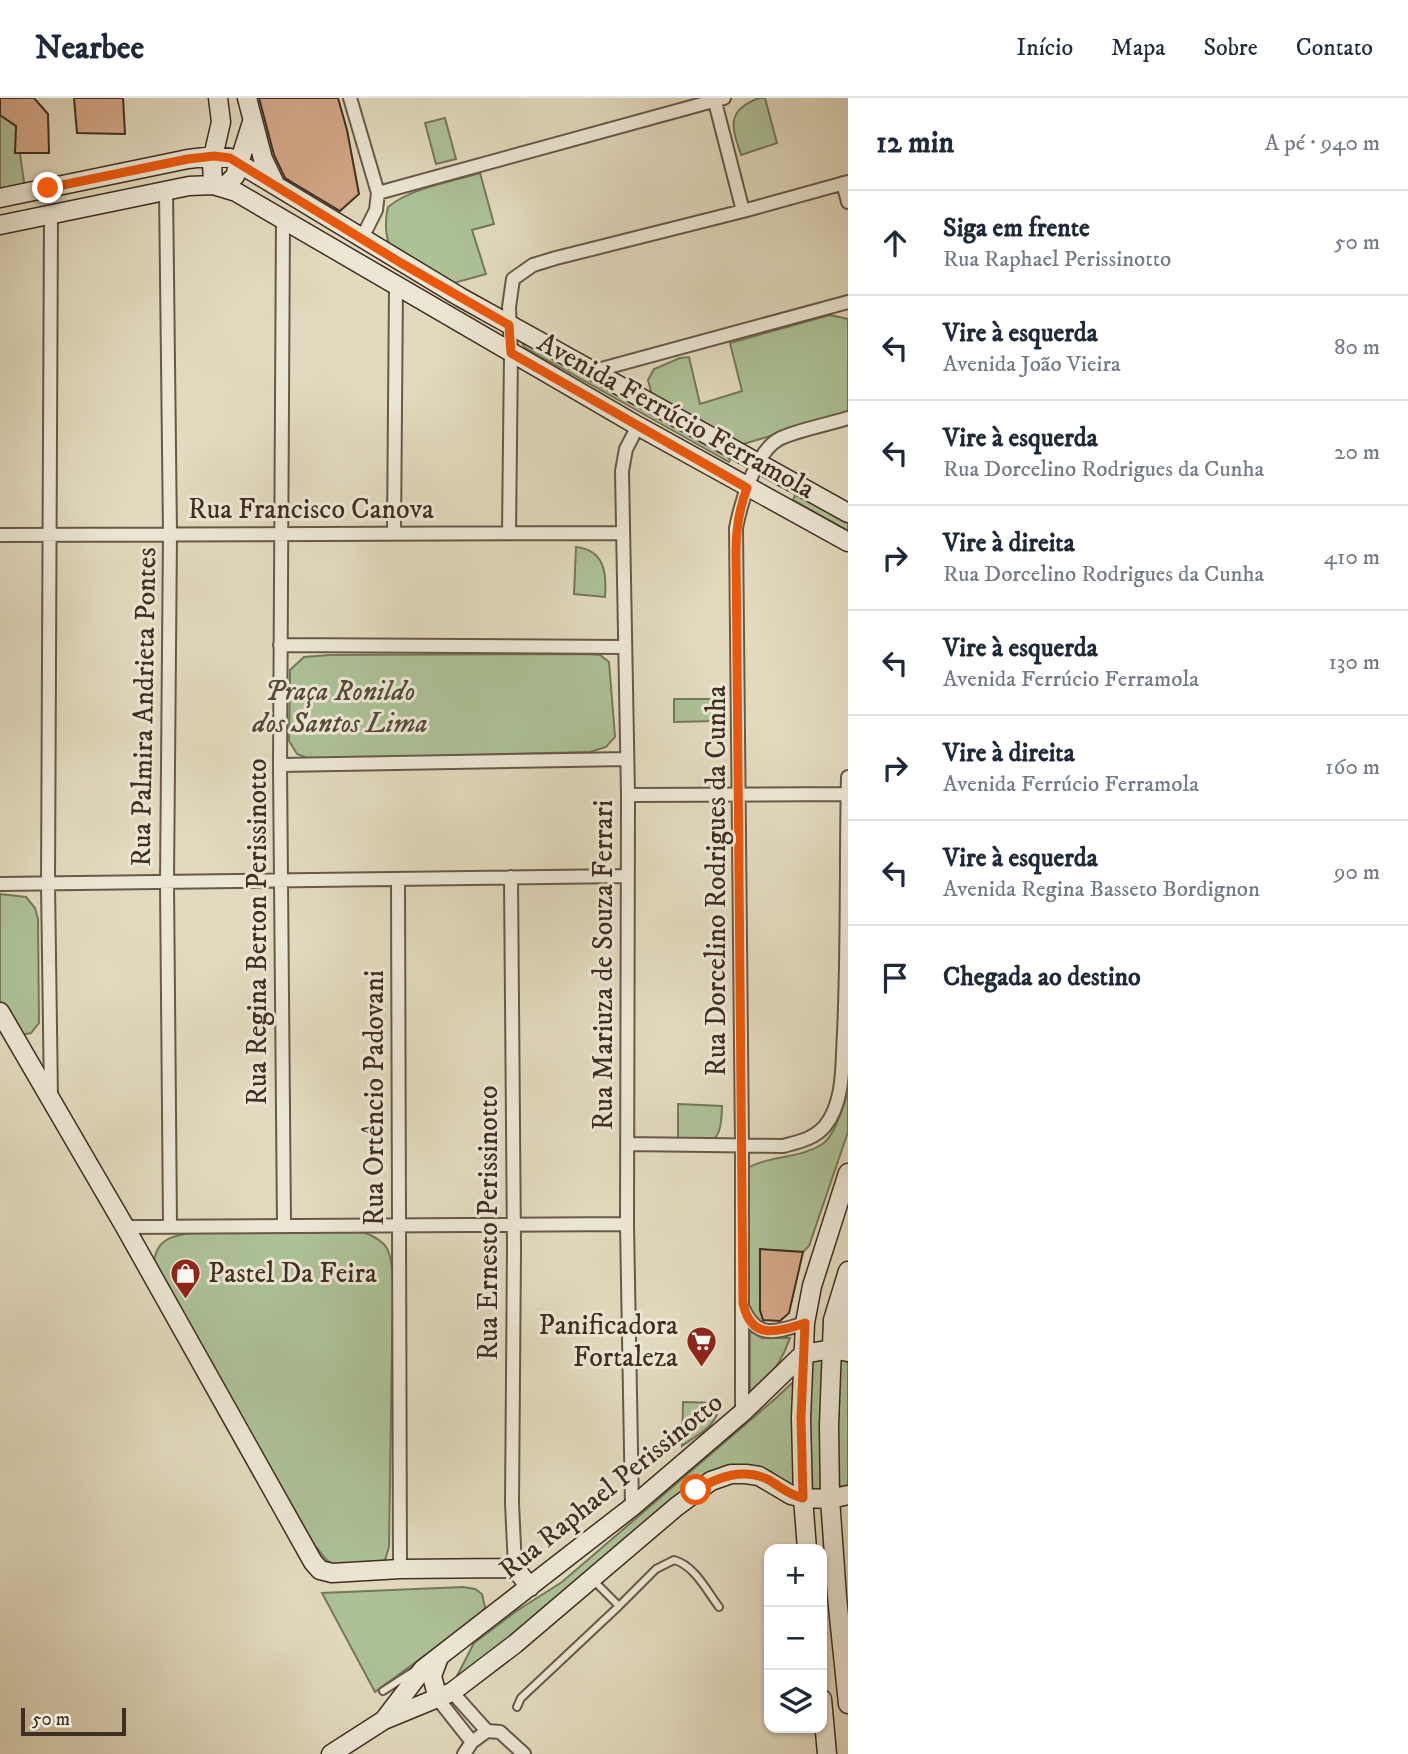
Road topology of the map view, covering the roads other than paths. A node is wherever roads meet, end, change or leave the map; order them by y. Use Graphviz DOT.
graph roads {
  1 [pos="218,98"];
  2 [pos="247,98"];
  3 [pos="351,98"];
  4 [pos="718,99"];
  5 [pos="252,120"];
  6 [pos="214,156"];
  7 [pos="240,162"];
  8 [pos="846,183"];
  9 [pos="218,186"];
  10 [pos="277,187"];
  11 [pos="166,189"];
  12 [pos="378,193"];
  13 [pos="0,198"];
  14 [pos="848,202"];
  15 [pos="743,211"];
  16 [pos="51,214"];
  17 [pos="283,219"];
  18 [pos="0,225"];
  19 [pos="362,238"];
  20 [pos="396,286"];
  21 [pos="848,302"];
  22 [pos="509,325"];
  23 [pos="511,353"];
  24 [pos="594,370"];
  25 [pos="848,418"];
  26 [pos="638,426"];
  27 [pos="759,464"];
  28 [pos="747,488"];
  29 [pos="848,513"];
  30 [pos="394,533"];
  31 [pos="509,533"];
  32 [pos="622,533"];
  33 [pos="170,534"];
  34 [pos="280,534"];
  35 [pos="0,535"];
  36 [pos="51,535"];
  37 [pos="848,542"];
  38 [pos="280,645"];
  39 [pos="624,646"];
  40 [pos="627,759"];
  41 [pos="279,765"];
  42 [pos="848,777"];
  43 [pos="848,794"];
  44 [pos="628,795"];
  45 [pos="739,795"];
  46 [pos="627,876"];
  47 [pos="511,877"];
  48 [pos="398,879"];
  49 [pos="281,880"];
  50 [pos="167,882"];
  51 [pos="0,884"];
  52 [pos="48,884"];
  53 [pos="0,1012"];
  54 [pos="51,1099"];
  55 [pos="628,1144"];
  56 [pos="742,1146"];
  57 [pos="848,1173"];
  58 [pos="514,1223"];
  59 [pos="400,1224"];
  60 [pos="627,1224"];
  61 [pos="284,1225"];
  62 [pos="170,1226"];
  63 [pos="125,1227"];
  64 [pos="848,1271"];
  65 [pos="839,1301"];
  66 [pos="743,1303"];
  67 [pos="805,1323"];
  68 [pos="848,1335"];
  69 [pos="840,1351"];
  70 [pos="803,1354"];
  71 [pos="742,1413"];
  72 [pos="839,1497"];
  73 [pos="803,1498"];
  74 [pos="632,1507"];
  75 [pos="807,1544"];
  76 [pos="515,1568"];
  77 [pos="400,1569"];
  78 [pos="593,1579"];
  79 [pos="530,1587"];
  80 [pos="619,1606"];
  81 [pos="719,1607"];
  82 [pos="439,1657"];
  83 [pos="423,1669"];
  84 [pos="383,1691"];
  85 [pos="445,1695"];
  86 [pos="848,1704"];
  87 [pos="517,1707"];
  88 [pos="384,1720"];
  89 [pos="487,1731"];
  90 [pos="825,1733"];
  91 [pos="472,1742"];
  92 [pos="331,1754"];
  93 [pos="464,1754"];
  94 [pos="524,1754"];
  95 [pos="827,1754"];
  1 -- 6 [label="street"];
  2 -- 5 [label="street"];
  3 -- 12 [label="street"];
  4 -- 12 [label="street"];
  4 -- 15 [label="street"];
  5 -- 7 [label="street"];
  5 -- 10 [label="street"];
  6 -- 7 [label="street"];
  6 -- 9 [label="street"];
  6 -- 13 [label="street"];
  7 -- 9 [label="street"];
  7 -- 10 [label="street, Avenida Ferrúcio Ferramola"];
  8 -- 14 [label="street"];
  8 -- 15 [label="street"];
  9 -- 11 [label="street"];
  9 -- 17 [label="street, Avenida Ferrúcio Ferramola"];
  10 -- 19 [label="street, Avenida Ferrúcio Ferramola"];
  11 -- 16 [label="street"];
  11 -- 33 [label="street, Rua Palmira Andrieta Pontes"];
  12 -- 19 [label="street"];
  15 -- 22 [label="street"];
  16 -- 18 [label="street"];
  16 -- 36 [label="street"];
  17 -- 20 [label="street, Avenida Ferrúcio Ferramola"];
  17 -- 34 [label="street, Rua Regina Berton Perissinotto"];
  19 -- 22 [label="street, Avenida Ferrúcio Ferramola"];
  20 -- 23 [label="street, Avenida Ferrúcio Ferramola"];
  20 -- 30 [label="street"];
  21 -- 24 [label="street"];
  22 -- 23 [label="street"];
  22 -- 24 [label="street, Avenida Ferrúcio Ferramola"];
  23 -- 26 [label="street, Avenida Ferrúcio Ferramola"];
  23 -- 31 [label="street"];
  24 -- 27 [label="street, Avenida Ferrúcio Ferramola"];
  25 -- 27 [label="street, Rua Dorcelino Rodrigues da Cunha"];
  26 -- 28 [label="street, Avenida Ferrúcio Ferramola"];
  26 -- 32 [label="street, Rua Mariuza de Souza Ferrari"];
  27 -- 28 [label="street, Rua Dorcelino Rodrigues da Cunha"];
  27 -- 29 [label="street, Avenida Ferrúcio Ferramola"];
  28 -- 37 [label="street, Avenida Ferrúcio Ferramola"];
  28 -- 45 [label="street, Rua Dorcelino Rodrigues da Cunha"];
  30 -- 31 [label="street, Rua Francisco Canova"];
  30 -- 34 [label="street, Rua Francisco Canova"];
  31 -- 32 [label="street, Rua Francisco Canova"];
  32 -- 39 [label="street, Rua Mariuza de Souza Ferrari"];
  33 -- 34 [label="street, Rua Francisco Canova"];
  33 -- 36 [label="street, Rua Francisco Canova"];
  33 -- 50 [label="street, Rua Palmira Andrieta Pontes"];
  34 -- 38 [label="street, Rua Regina Berton Perissinotto"];
  35 -- 36 [label="street, Rua Francisco Canova"];
  36 -- 52 [label="street"];
  38 -- 39 [label="street"];
  38 -- 41 [label="street, Rua Regina Berton Perissinotto"];
  39 -- 40 [label="street, Rua Mariuza de Souza Ferrari"];
  40 -- 41 [label="street"];
  40 -- 44 [label="street, Rua Mariuza de Souza Ferrari"];
  41 -- 49 [label="street, Rua Regina Berton Perissinotto"];
  42 -- 43 [label="street"];
  43 -- 45 [label="street"];
  43 -- 56 [label="street"];
  44 -- 45 [label="street"];
  44 -- 46 [label="street, Rua Mariuza de Souza Ferrari"];
  45 -- 56 [label="street, Rua Dorcelino Rodrigues da Cunha"];
  46 -- 47 [label="street"];
  46 -- 55 [label="street, Rua Mariuza de Souza Ferrari"];
  47 -- 48 [label="street"];
  47 -- 58 [label="street, Rua Ernesto Perissinotto"];
  48 -- 49 [label="street"];
  48 -- 59 [label="street, Rua Ortêncio Padovani"];
  49 -- 50 [label="street"];
  49 -- 61 [label="street, Rua Regina Berton Perissinotto"];
  50 -- 52 [label="street"];
  50 -- 62 [label="street, Rua Palmira Andrieta Pontes"];
  51 -- 52 [label="street"];
  52 -- 54 [label="street"];
  53 -- 54 [label="street"];
  54 -- 63 [label="street"];
  55 -- 56 [label="street"];
  55 -- 60 [label="street, Rua Mariuza de Souza Ferrari"];
  56 -- 66 [label="street, Rua Dorcelino Rodrigues da Cunha"];
  57 -- 67 [label="street"];
  58 -- 59 [label="street"];
  58 -- 60 [label="street"];
  58 -- 76 [label="street, Rua Ernesto Perissinotto"];
  59 -- 61 [label="street"];
  59 -- 77 [label="street, Rua Ortêncio Padovani"];
  60 -- 74 [label="street, Rua Mariuza de Souza Ferrari"];
  61 -- 62 [label="street"];
  62 -- 63 [label="street"];
  63 -- 77 [label="street"];
  64 -- 65 [label="street"];
  65 -- 68 [label="street"];
  65 -- 69 [label="street"];
  66 -- 67 [label="street"];
  66 -- 71 [label="street, Rua Dorcelino Rodrigues da Cunha"];
  67 -- 70 [label="street"];
  69 -- 70 [label="street"];
  69 -- 72 [label="street"];
  70 -- 71 [label="street, Rua Raphael Perissinotto"];
  70 -- 73 [label="street"];
  71 -- 74 [label="street, Rua Raphael Perissinotto"];
  72 -- 73 [label="street, Rua Raphael Perissinotto"];
  72 -- 86 [label="street"];
  73 -- 75 [label="street"];
  73 -- 78 [label="street, Rua Raphael Perissinotto"];
  74 -- 79 [label="street, Rua Raphael Perissinotto"];
  76 -- 77 [label="street"];
  76 -- 79 [label="street"];
  78 -- 80 [label="lane"];
  78 -- 85 [label="street, Rua Raphael Perissinotto"];
  79 -- 82 [label="street, Rua Raphael Perissinotto"];
  80 -- 81 [label="lane"];
  80 -- 87 [label="lane"];
  82 -- 83 [label="street, Rua Raphael Perissinotto"];
  82 -- 85 [label="street"];
  83 -- 84 [label="lane, Rua Raphael Perissinotto"];
  83 -- 88 [label="street, Rua Raphael Perissinotto"];
  85 -- 88 [label="street, Rua Raphael Perissinotto"];
  85 -- 89 [label="street"];
  85 -- 91 [label="street"];
  88 -- 92 [label="street, Rua Raphael Perissinotto"];
  89 -- 91 [label="street"];
  89 -- 94 [label="street"];
  90 -- 95 [label="street"];
  91 -- 93 [label="street"];
}
